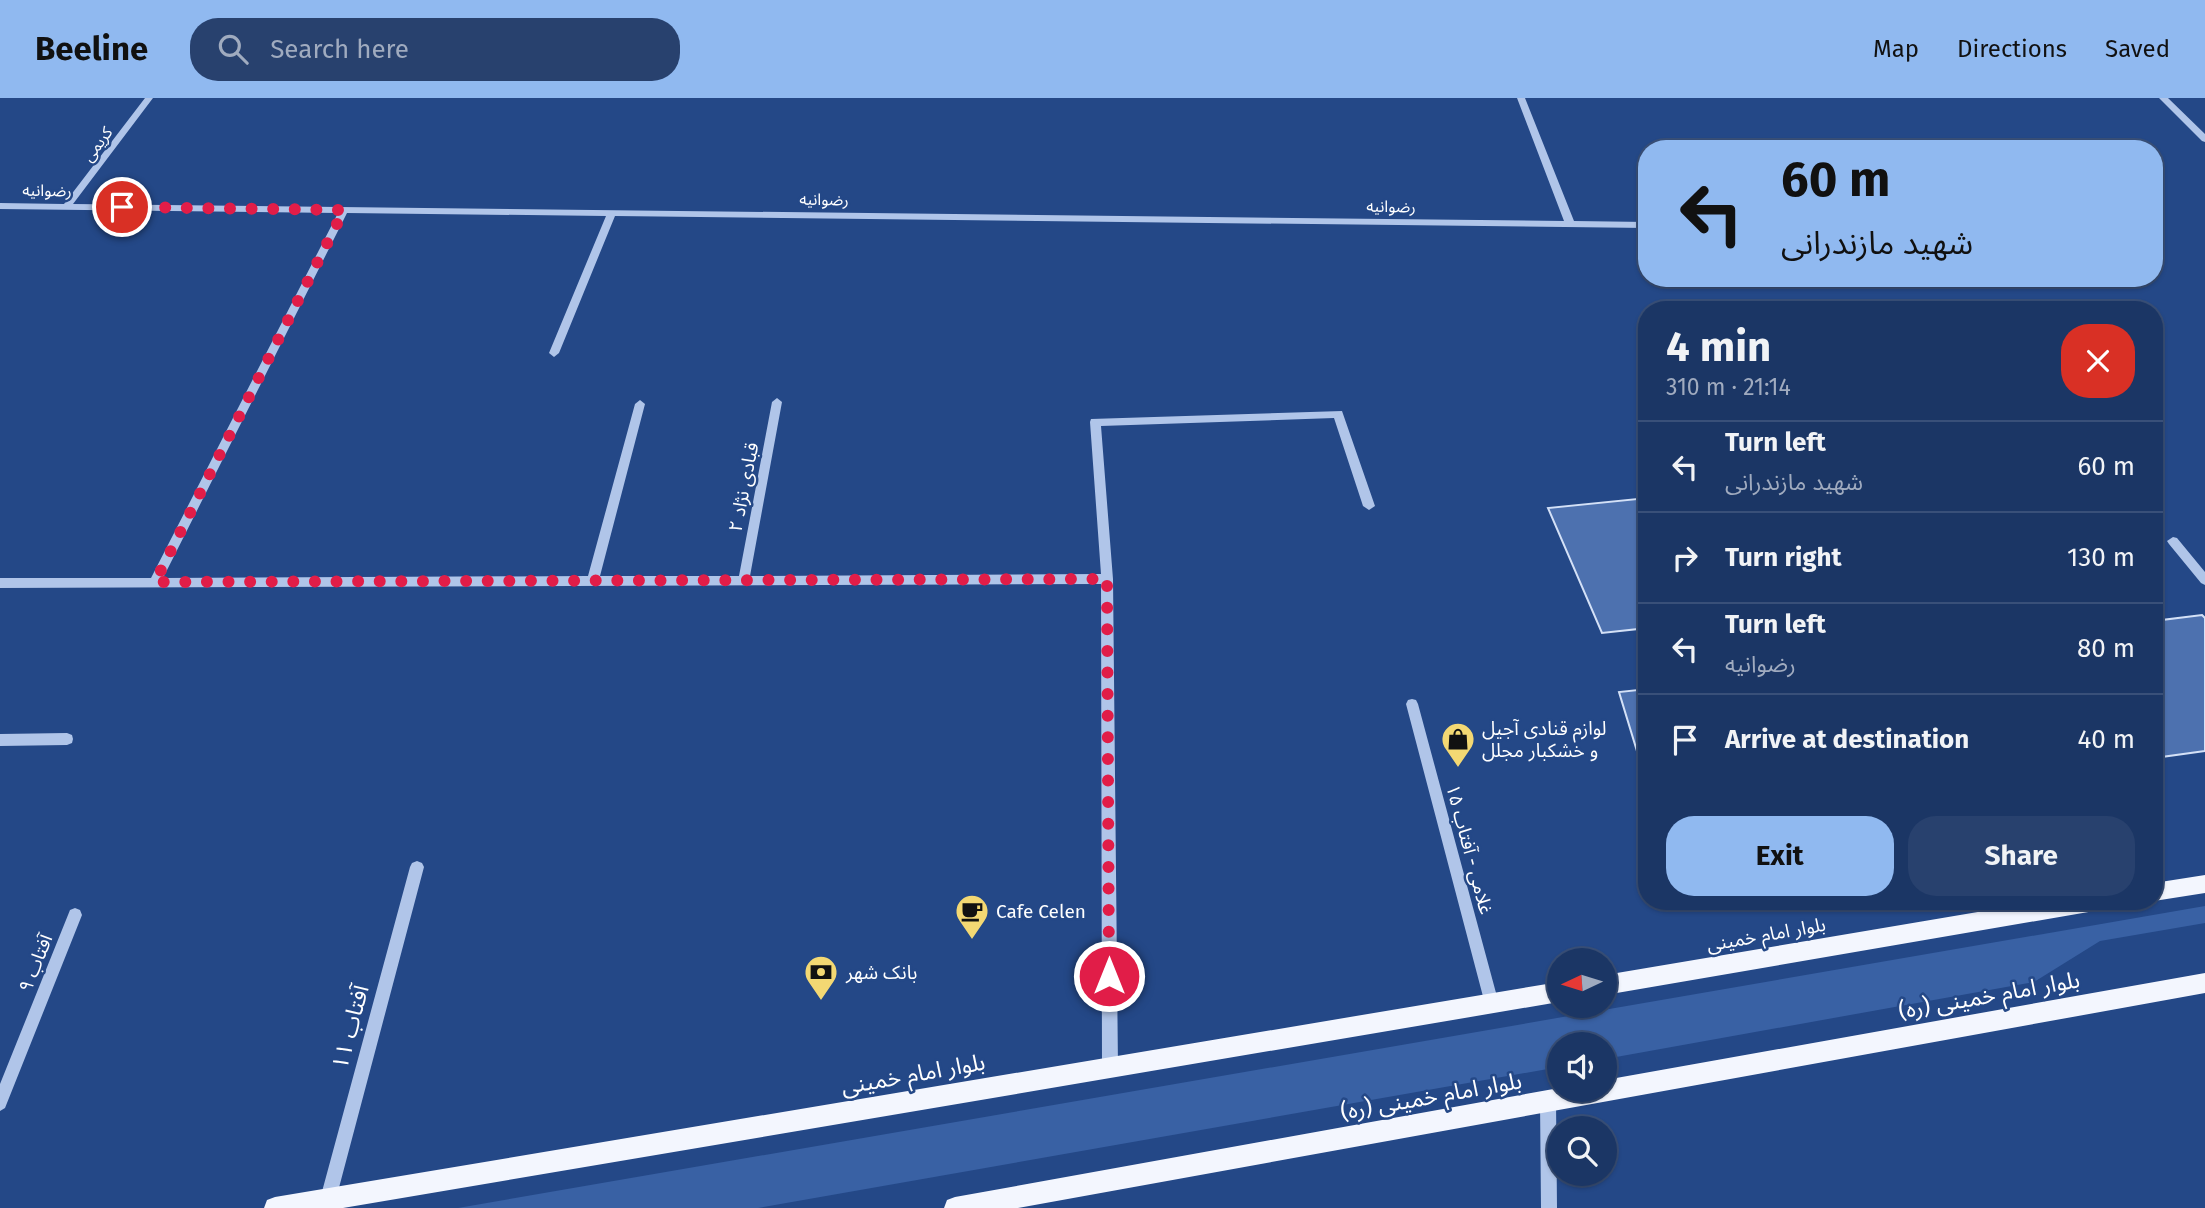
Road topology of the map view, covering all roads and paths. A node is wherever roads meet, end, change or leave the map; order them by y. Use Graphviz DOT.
graph roads {
  1 [pos="149,98"];
  2 [pos="1521,98"];
  3 [pos="2163,98"];
  4 [pos="2205,139"];
  5 [pos="0,206"];
  6 [pos="67,206"];
  7 [pos="344,210"];
  8 [pos="612,213"];
  9 [pos="1570,224"];
  10 [pos="1638,225"];
  11 [pos="554,353"];
  12 [pos="777,402"];
  13 [pos="640,404"];
  14 [pos="1369,506"];
  15 [pos="2173,541"];
  16 [pos="593,579"];
  17 [pos="744,579"];
  18 [pos="1107,579"];
  19 [pos="2205,580"];
  20 [pos="155,582"];
  21 [pos="0,583"];
  22 [pos="1412,704"];
  23 [pos="66,739"];
  24 [pos="0,740"];
  25 [pos="416,867"];
  26 [pos="2205,884"];
  27 [pos="2163,891"];
  28 [pos="1994,910"];
  29 [pos="75,915"];
  30 [pos="1617,983"];
  31 [pos="2205,983"];
  32 [pos="1547,994"];
  33 [pos="1492,1004"];
  34 [pos="1110,1068"];
  35 [pos="1617,1089"];
  36 [pos="1547,1101"];
  37 [pos="1548,1102"];
  38 [pos="0,1103"];
  39 [pos="328,1199"];
  40 [pos="275,1208"];
  41 [pos="955,1208"];
  42 [pos="1549,1208"];
  1 -- 6 [label="street, کریمی"];
  2 -- 9 [label="street"];
  3 -- 4 [label="street"];
  5 -- 6 [label="street, رضوانیه"];
  6 -- 7 [label="street, رضوانیه"];
  7 -- 8 [label="street, رضوانیه"];
  7 -- 20 [label="street"];
  8 -- 9 [label="street, رضوانیه"];
  8 -- 11 [label="street"];
  9 -- 10 [label="street, رضوانیه"];
  12 -- 17 [label="street, قبادی نژاد ۲"];
  13 -- 16 [label="street"];
  14 -- 18 [label="street"];
  15 -- 19 [label="street"];
  16 -- 17 [label="street"];
  16 -- 20 [label="street"];
  17 -- 18 [label="street"];
  18 -- 34 [label="street"];
  20 -- 21 [label="street"];
  22 -- 33 [label="street, غلامی - آفتاب ۱۵"];
  23 -- 24 [label="street"];
  25 -- 39 [label="street, آفتاب ۱۱"];
  26 -- 27 [label="main road"];
  28 -- 30 [label="main road, بلوار امام خمینی"];
  29 -- 38 [label="street, آفتاب ۹"];
  31 -- 35 [label="main road, بلوار امام خمینی (ره)"];
  32 -- 33 [label="main road, بلوار امام خمینی"];
  33 -- 34 [label="main road, بلوار امام خمینی"];
  34 -- 39 [label="main road, بلوار امام خمینی"];
  36 -- 41 [label="main road, بلوار امام خمینی (ره)"];
  37 -- 42 [label="street"];
  39 -- 40 [label="main road, بلوار امام خمینی"];
}
